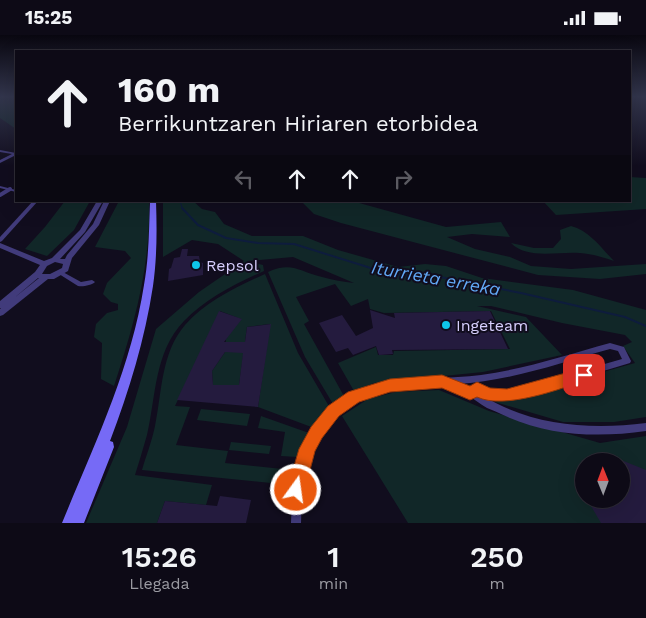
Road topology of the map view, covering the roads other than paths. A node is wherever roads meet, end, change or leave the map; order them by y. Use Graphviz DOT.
graph roads {
  1 [pos="0,151"];
  2 [pos="15,154"];
  3 [pos="15,154"];
  4 [pos="0,162"];
  5 [pos="15,184"];
  6 [pos="0,187"];
  7 [pos="10,189"];
  8 [pos="15,191"];
  9 [pos="0,195"];
  10 [pos="35,202"];
  11 [pos="99,202"];
  12 [pos="107,202"];
  13 [pos="155,202"];
  14 [pos="155,202"];
  15 [pos="0,240"];
  16 [pos="0,245"];
  17 [pos="54,260"];
  18 [pos="66,262"];
  19 [pos="44,264"];
  20 [pos="61,273"];
  21 [pos="42,275"];
  22 [pos="92,282"];
  23 [pos="0,305"];
  24 [pos="0,313"];
  25 [pos="475,379"];
  26 [pos="442,382"];
  27 [pos="474,391"];
  28 [pos="646,427"];
  29 [pos="69,523"];
  30 [pos="76,523"];
  31 [pos="296,523"];
  1 -- 2 [label="street"];
  3 -- 4 [label="street"];
  5 -- 7 [label="street"];
  6 -- 7 [label="street"];
  7 -- 8 [label="street"];
  7 -- 9 [label="street"];
  10 -- 15 [label="street"];
  11 -- 17 [label="street"];
  12 -- 18 [label="street"];
  13 -- 29 [label="main road"];
  14 -- 30 [label="main road"];
  16 -- 19 [label="street"];
  17 -- 18 [label="street"];
  17 -- 19 [label="street"];
  18 -- 20 [label="street"];
  19 -- 21 [label="street"];
  20 -- 21 [label="street"];
  20 -- 22 [label="street"];
  21 -- 23 [label="street"];
  21 -- 24 [label="street"];
  25 -- 26 [label="street"];
  25 -- 27 [label="street"];
  25 -- 27 [label="street"];
  26 -- 27 [label="street"];
  26 -- 31 [label="street"];
  27 -- 28 [label="street"];
}
